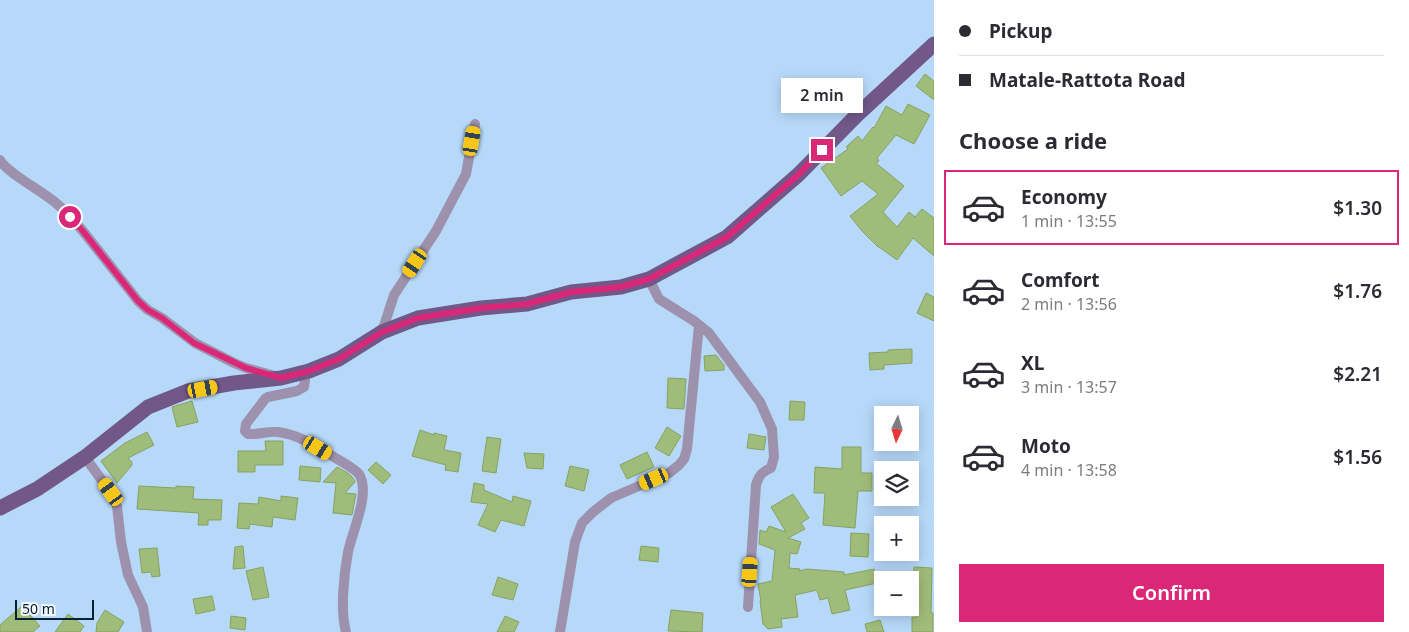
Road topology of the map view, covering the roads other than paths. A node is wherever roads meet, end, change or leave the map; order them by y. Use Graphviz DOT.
graph roads {
  1 [pos="934,44"];
  2 [pos="475,124"];
  3 [pos="0,160"];
  4 [pos="4,168"];
  5 [pos="649,279"];
  6 [pos="699,325"];
  7 [pos="382,332"];
  8 [pos="302,372"];
  9 [pos="281,378"];
  10 [pos="85,457"];
  11 [pos="0,508"];
  12 [pos="748,608"];
  13 [pos="147,632"];
  14 [pos="346,632"];
  15 [pos="560,632"];
  1 -- 5 [label="main road"];
  2 -- 7 [label="street"];
  3 -- 4 [label="street"];
  4 -- 9 [label="street"];
  5 -- 6 [label="street"];
  5 -- 7 [label="main road"];
  6 -- 12 [label="street"];
  6 -- 15 [label="street"];
  7 -- 8 [label="main road"];
  8 -- 9 [label="main road"];
  8 -- 14 [label="street"];
  9 -- 10 [label="main road"];
  10 -- 11 [label="main road"];
  10 -- 13 [label="street"];
}
